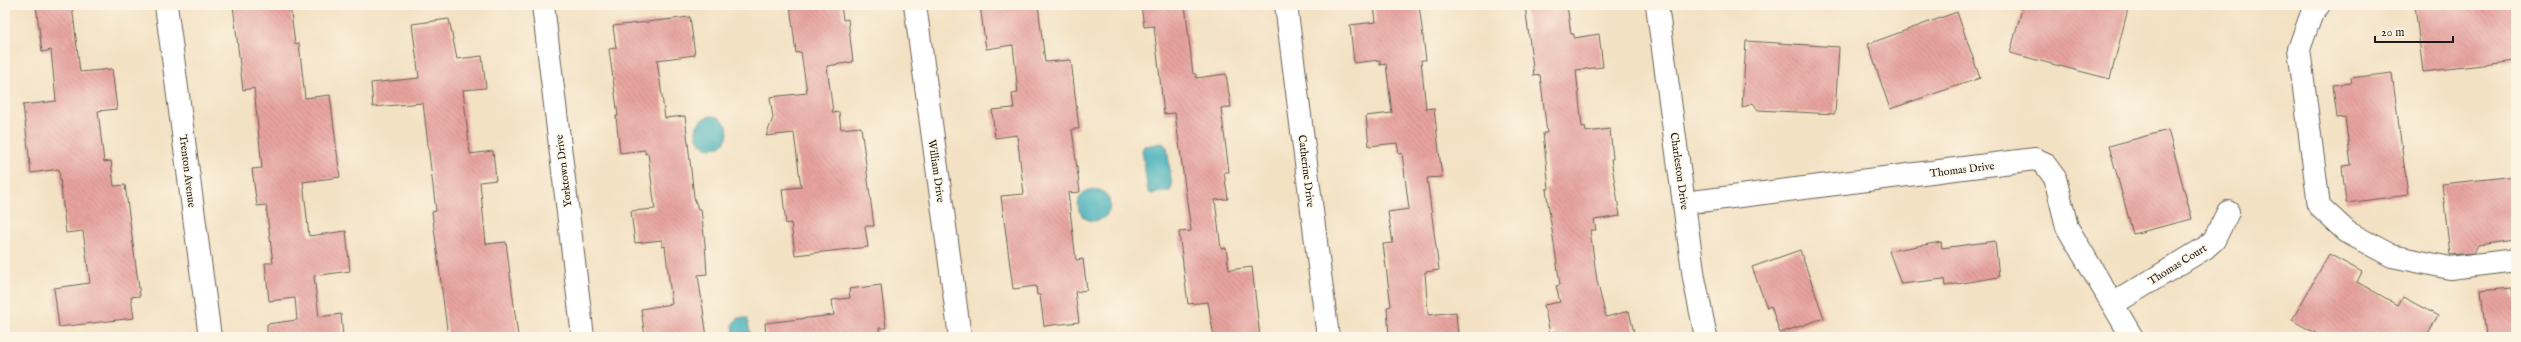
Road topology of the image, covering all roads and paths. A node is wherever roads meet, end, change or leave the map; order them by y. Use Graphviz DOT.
graph roads {
  1 [pos="166,5"];
  2 [pos="543,5"];
  3 [pos="915,5"];
  4 [pos="1286,5"];
  5 [pos="1657,5"];
  6 [pos="2320,5"];
  7 [pos="1684,203"];
  8 [pos="2228,212"];
  9 [pos="2516,260"];
  10 [pos="2113,304"];
  11 [pos="210,337"];
  12 [pos="583,337"];
  13 [pos="960,337"];
  14 [pos="1328,337"];
  15 [pos="1706,337"];
  16 [pos="2132,337"];
  1 -- 11 [label="street, Trenton Avenue"];
  2 -- 12 [label="street, Yorktown Drive"];
  3 -- 13 [label="street, William Drive"];
  4 -- 14 [label="street, Catherine Drive"];
  5 -- 7 [label="street, Charleston Drive"];
  6 -- 9 [label="street"];
  7 -- 10 [label="street, Thomas Drive"];
  7 -- 15 [label="street, Charleston Drive"];
  8 -- 10 [label="street, Thomas Court"];
  10 -- 16 [label="street, Thomas Drive"];
}
